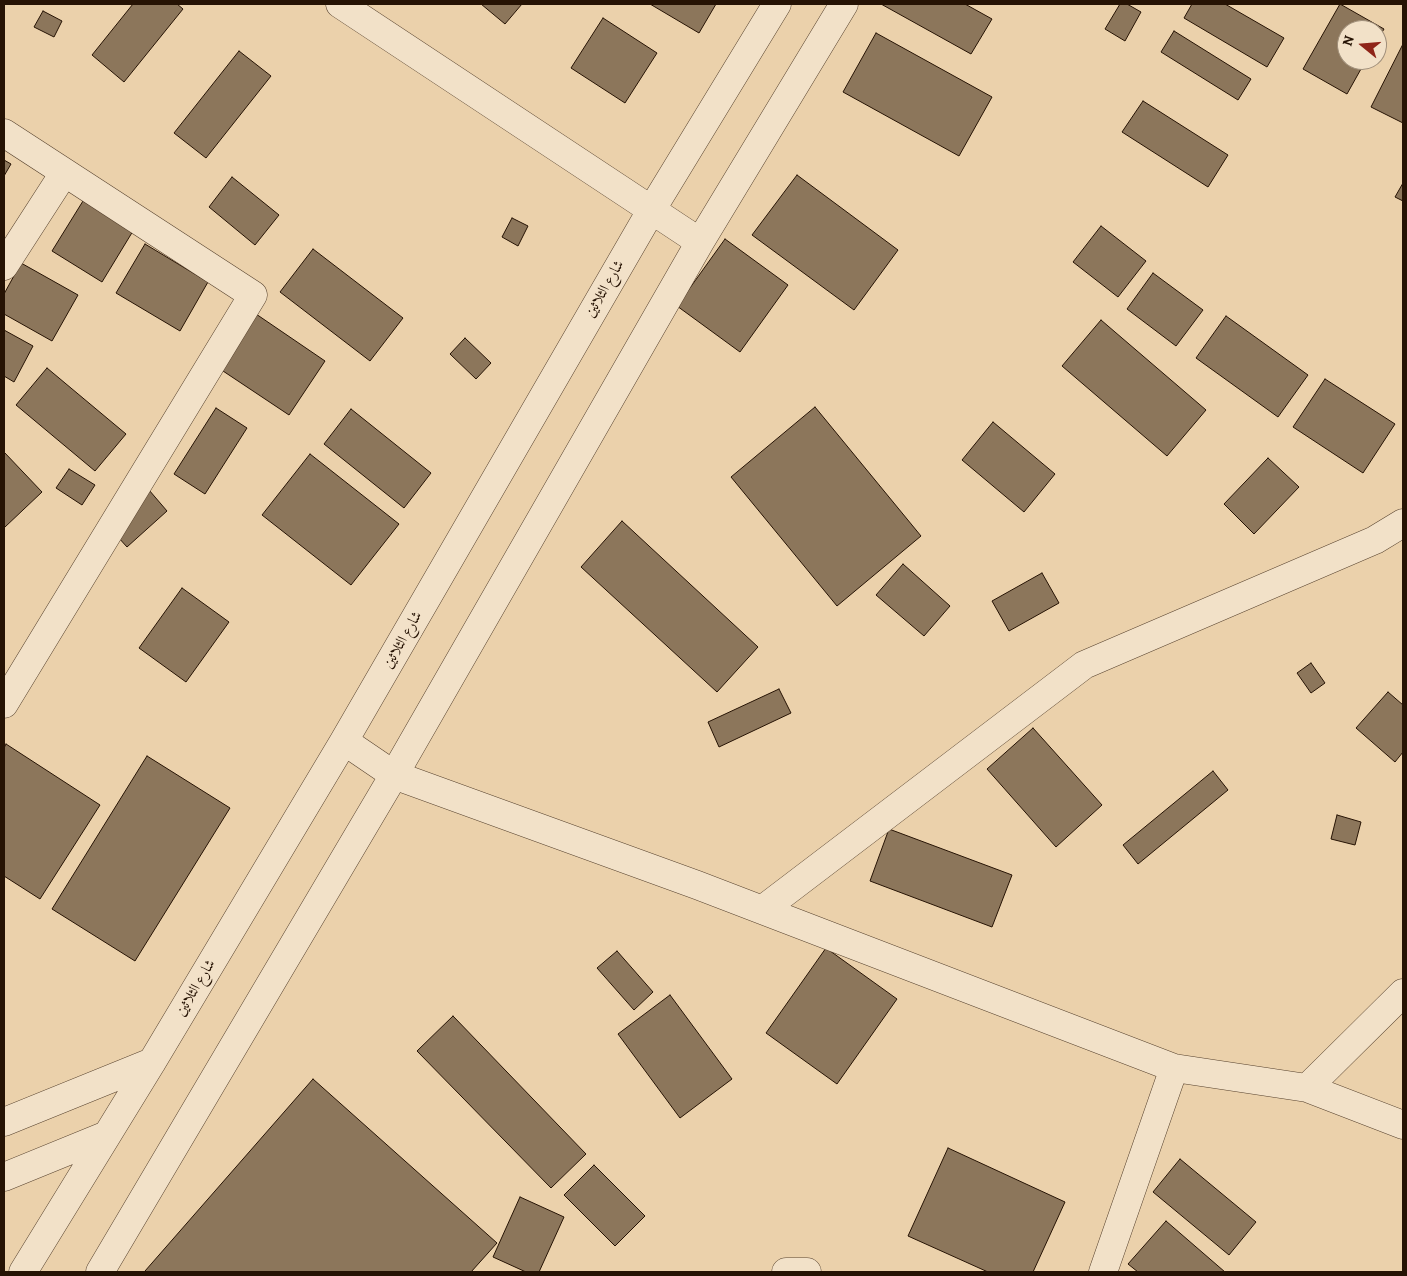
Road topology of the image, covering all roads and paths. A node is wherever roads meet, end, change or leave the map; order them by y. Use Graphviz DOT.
graph roads {
  1 [pos="340,4"];
  2 [pos="776,4"];
  3 [pos="844,4"];
  4 [pos="4,133"];
  5 [pos="64,173"];
  6 [pos="652,209"];
  7 [pos="700,242"];
  8 [pos="4,266"];
  9 [pos="1403,523"];
  10 [pos="4,704"];
  11 [pos="344,741"];
  12 [pos="394,775"];
  13 [pos="762,910"];
  14 [pos="1403,993"];
  15 [pos="152,1062"];
  16 [pos="1174,1068"];
  17 [pos="1307,1088"];
  18 [pos="4,1122"];
  19 [pos="1403,1125"];
  20 [pos="107,1135"];
  21 [pos="4,1178"];
  22 [pos="23,1272"];
  23 [pos="100,1272"];
  24 [pos="786,1272"];
  25 [pos="807,1272"];
  26 [pos="1103,1272"];
  1 -- 6 [label="street"];
  2 -- 6 [label="street, شارع الثلاثين"];
  3 -- 7 [label="street"];
  4 -- 5 [label="street"];
  5 -- 8 [label="street"];
  5 -- 10 [label="street"];
  6 -- 7 [label="street"];
  6 -- 11 [label="street, شارع الثلاثين"];
  7 -- 12 [label="street"];
  9 -- 13 [label="street"];
  11 -- 12 [label="street"];
  11 -- 15 [label="street, شارع الثلاثين"];
  12 -- 13 [label="street"];
  12 -- 23 [label="street"];
  13 -- 16 [label="street"];
  14 -- 17 [label="street"];
  15 -- 18 [label="street"];
  15 -- 20 [label="street, شارع الثلاثين"];
  16 -- 17 [label="street"];
  16 -- 26 [label="street"];
  17 -- 19 [label="street"];
  20 -- 21 [label="street"];
  20 -- 22 [label="street, شارع الثلاثين"];
  24 -- 25 [label="street"];
}
